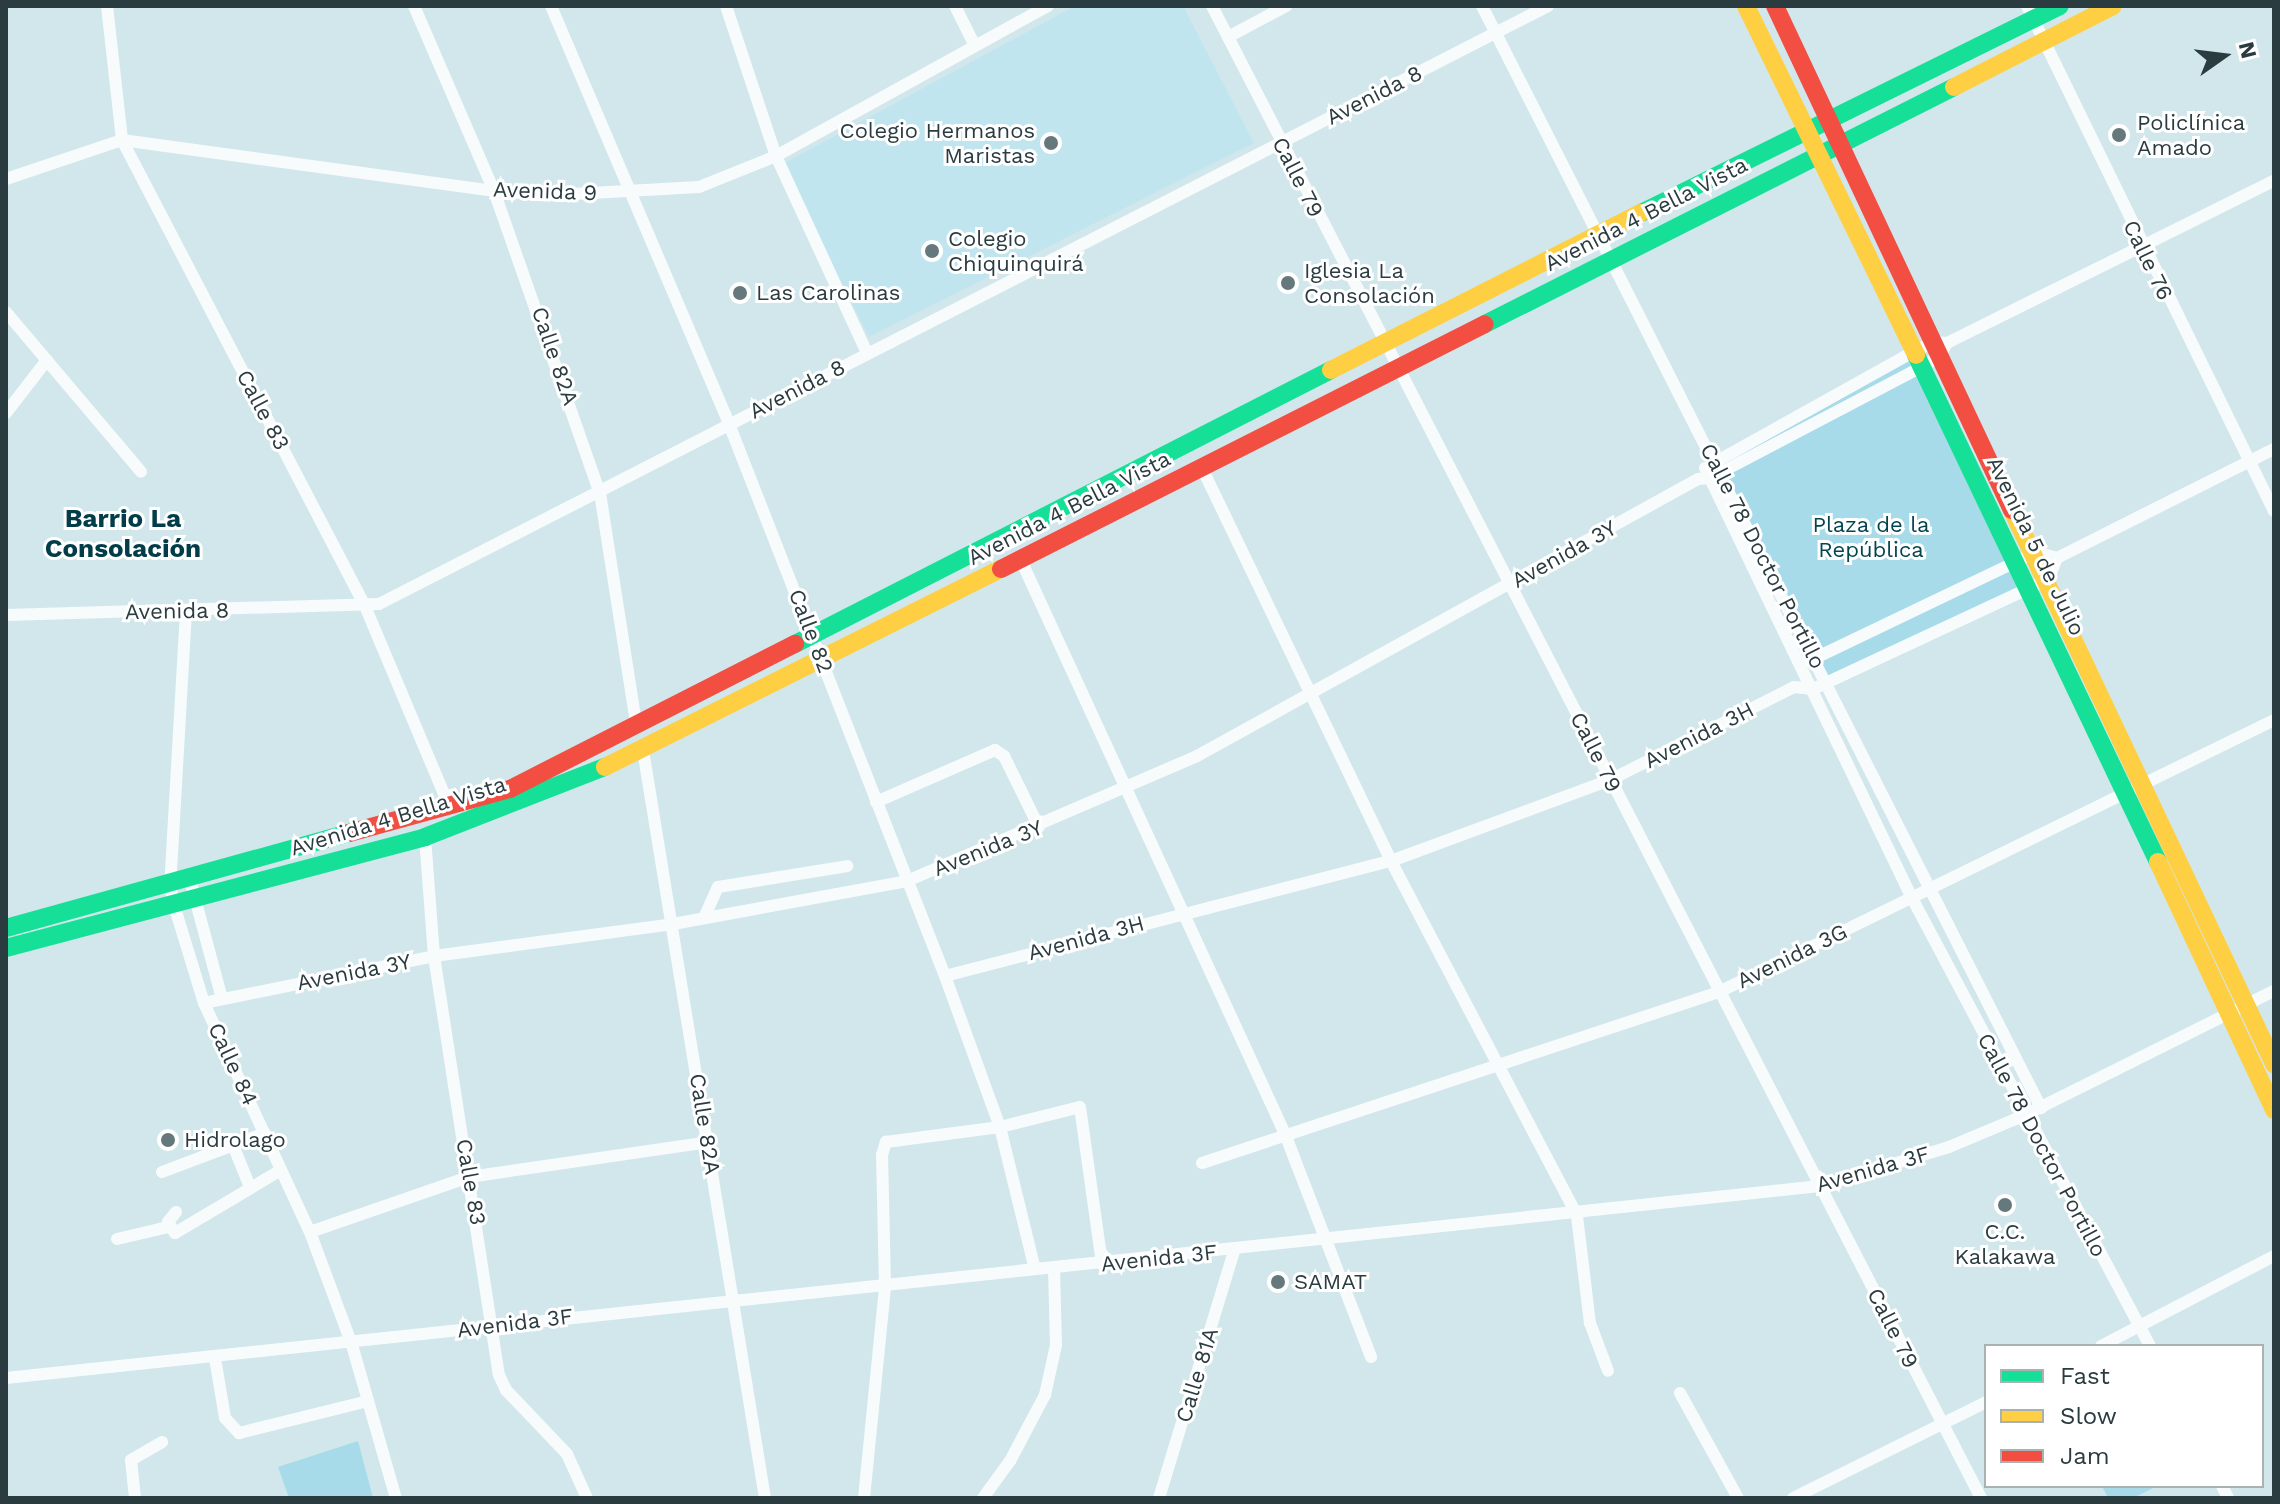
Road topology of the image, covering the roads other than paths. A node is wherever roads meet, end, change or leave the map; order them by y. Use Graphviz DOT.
graph roads {
  1 [pos="107,6"];
  2 [pos="414,6"];
  3 [pos="551,6"];
  4 [pos="726,6"];
  5 [pos="955,6"];
  6 [pos="1048,6"];
  7 [pos="1212,6"];
  8 [pos="1286,6"];
  9 [pos="1482,6"];
  10 [pos="1548,6"];
  11 [pos="1746,6"];
  12 [pos="1775,6"];
  13 [pos="2060,6"];
  14 [pos="2113,6"];
  15 [pos="2030,13"];
  16 [pos="1496,34"];
  17 [pos="1228,37"];
  18 [pos="2043,39"];
  19 [pos="974,44"];
  20 [pos="1829,122"];
  21 [pos="1807,135"];
  22 [pos="122,140"];
  23 [pos="1280,143"];
  24 [pos="1840,143"];
  25 [pos="1817,154"];
  26 [pos="776,156"];
  27 [pos="6,179"];
  28 [pos="2274,181"];
  29 [pos="494,191"];
  30 [pos="630,192"];
  31 [pos="1596,235"];
  32 [pos="2140,246"];
  33 [pos="1609,260"];
  34 [pos="6,312"];
  35 [pos="1384,343"];
  36 [pos="1940,347"];
  37 [pos="867,353"];
  38 [pos="1919,359"];
  39 [pos="47,360"];
  40 [pos="1399,370"];
  41 [pos="1815,406"];
  42 [pos="6,413"];
  43 [pos="1822,419"];
  44 [pos="729,424"];
  45 [pos="2274,449"];
  46 [pos="2249,462"];
  47 [pos="1202,468"];
  48 [pos="1710,471"];
  49 [pos="141,472"];
  50 [pos="600,493"];
  51 [pos="2274,511"];
  52 [pos="2036,552"];
  53 [pos="1020,558"];
  54 [pos="2057,558"];
  55 [pos="2017,561"];
  56 [pos="2049,578"];
  57 [pos="1511,584"];
  58 [pos="2030,588"];
  59 [pos="365,606"];
  60 [pos="186,611"];
  61 [pos="6,615"];
  62 [pos="814,636"];
  63 [pos="1816,658"];
  64 [pos="822,662"];
  65 [pos="1802,665"];
  66 [pos="1827,682"];
  67 [pos="1794,687"];
  68 [pos="1813,689"];
  69 [pos="1309,694"];
  70 [pos="2274,720"];
  71 [pos="636,724"];
  72 [pos="643,750"];
  73 [pos="1610,780"];
  74 [pos="1129,787"];
  75 [pos="2134,789"];
  76 [pos="876,802"];
  77 [pos="450,808"];
  78 [pos="1039,827"];
  79 [pos="425,837"];
  80 [pos="1391,861"];
  81 [pos="847,866"];
  82 [pos="190,880"];
  83 [pos="907,881"];
  84 [pos="170,885"];
  85 [pos="1928,890"];
  86 [pos="1912,898"];
  87 [pos="195,900"];
  88 [pos="174,905"];
  89 [pos="1186,912"];
  90 [pos="704,918"];
  91 [pos="673,924"];
  92 [pos="6,928"];
  93 [pos="6,948"];
  94 [pos="434,956"];
  95 [pos="945,976"];
  96 [pos="2274,991"];
  97 [pos="1719,992"];
  98 [pos="222,999"];
  99 [pos="204,1003"];
  100 [pos="2246,1005"];
  101 [pos="2228,1014"];
  102 [pos="1497,1063"];
  103 [pos="2274,1064"];
  104 [pos="2041,1108"];
  105 [pos="2274,1110"];
  106 [pos="2025,1115"];
  107 [pos="1000,1127"];
  108 [pos="265,1133"];
  109 [pos="1285,1134"];
  110 [pos="708,1142"];
  111 [pos="233,1145"];
  112 [pos="1202,1163"];
  113 [pos="281,1170"];
  114 [pos="162,1172"];
  115 [pos="469,1177"];
  116 [pos="1820,1186"];
  117 [pos="250,1187"];
  118 [pos="176,1212"];
  119 [pos="1577,1216"];
  120 [pos="168,1227"];
  121 [pos="310,1232"];
  122 [pos="117,1239"];
  123 [pos="1328,1239"];
  124 [pos="1234,1251"];
  125 [pos="2274,1256"];
  126 [pos="1102,1264"];
  127 [pos="1054,1267"];
  128 [pos="1035,1269"];
  129 [pos="885,1286"];
  130 [pos="733,1300"];
  131 [pos="495,1324"];
  132 [pos="2140,1327"];
  133 [pos="2105,1344"];
  134 [pos="2149,1344"];
  135 [pos="352,1345"];
  136 [pos="1371,1357"];
  137 [pos="215,1358"];
  138 [pos="1608,1371"];
  139 [pos="6,1378"];
  140 [pos="1680,1393"];
  141 [pos="368,1401"];
  142 [pos="1984,1403"];
  143 [pos="1942,1423"];
  144 [pos="162,1442"];
  145 [pos="135,1498"];
  146 [pos="396,1498"];
  147 [pos="587,1498"];
  148 [pos="765,1498"];
  149 [pos="864,1498"];
  150 [pos="983,1498"];
  151 [pos="1159,1498"];
  152 [pos="1738,1498"];
  153 [pos="1793,1498"];
  154 [pos="1981,1498"];
  1 -- 22 [label="street, Calle 83"];
  2 -- 29 [label="street, Calle 82A"];
  3 -- 30 [label="street, Calle 82"];
  4 -- 26 [label="street"];
  5 -- 19 [label="street"];
  6 -- 19 [label="street, Avenida 9"];
  7 -- 17 [label="street, Calle 79"];
  8 -- 17 [label="street"];
  9 -- 16 [label="street, Calle 78 Doctor Portillo"];
  10 -- 16 [label="street, Avenida 8"];
  11 -- 21 [label="street, Avenida 5 de Julio"];
  12 -- 20 [label="street, Avenida 5 de Julio"];
  13 -- 15 [label="street, Avenida 4 Bella Vista"];
  14 -- 18 [label="street, Avenida 4 Bella Vista"];
  15 -- 18 [label="street, Calle 76"];
  15 -- 20 [label="street, Avenida 4 Bella Vista"];
  16 -- 23 [label="street, Avenida 8"];
  16 -- 31 [label="street, Calle 78 Doctor Portillo"];
  17 -- 23 [label="street, Calle 79"];
  18 -- 24 [label="street, Avenida 4 Bella Vista"];
  18 -- 32 [label="street, Calle 76"];
  19 -- 26 [label="street, Avenida 9"];
  20 -- 21 [label="street, Avenida 4 Bella Vista"];
  20 -- 24 [label="street, Avenida 5 de Julio"];
  21 -- 25 [label="street, Avenida 5 de Julio"];
  21 -- 31 [label="street, Avenida 4 Bella Vista"];
  22 -- 27 [label="street, Avenida 9"];
  22 -- 29 [label="street, Avenida 9"];
  22 -- 59 [label="street, Calle 83"];
  23 -- 35 [label="street, Calle 79"];
  23 -- 37 [label="street, Avenida 8"];
  24 -- 25 [label="street, Avenida 4 Bella Vista"];
  24 -- 36 [label="street, Avenida 5 de Julio"];
  25 -- 33 [label="street, Avenida 4 Bella Vista"];
  25 -- 38 [label="street, Avenida 5 de Julio"];
  26 -- 30 [label="street, Avenida 9"];
  26 -- 37 [label="street"];
  28 -- 32 [label="street, Avenida 3Y"];
  29 -- 30 [label="street, Avenida 9"];
  29 -- 50 [label="street, Calle 82A"];
  30 -- 44 [label="street, Calle 82"];
  31 -- 33 [label="street, Calle 78 Doctor Portillo"];
  31 -- 35 [label="street, Avenida 4 Bella Vista"];
  32 -- 36 [label="street, Avenida 3Y"];
  32 -- 46 [label="street, Calle 76"];
  33 -- 40 [label="street, Avenida 4 Bella Vista"];
  33 -- 48 [label="street, Calle 78 Doctor Portillo"];
  34 -- 39 [label="street"];
  35 -- 40 [label="street, Calle 79"];
  35 -- 62 [label="street, Avenida 4 Bella Vista"];
  36 -- 38 [label="street, Avenida 3Y"];
  36 -- 52 [label="street, Avenida 5 de Julio"];
  37 -- 44 [label="street, Avenida 8"];
  38 -- 41 [label="street, Avenida 3Y"];
  38 -- 43 [label="street, Avenida 3Y"];
  38 -- 55 [label="street, Avenida 5 de Julio"];
  39 -- 42 [label="street"];
  39 -- 49 [label="street"];
  40 -- 47 [label="street, Avenida 4 Bella Vista"];
  40 -- 57 [label="street, Calle 79"];
  41 -- 43 [label="street"];
  41 -- 48 [label="street, Avenida 3Y"];
  43 -- 48 [label="street, Avenida 3Y"];
  44 -- 50 [label="street, Avenida 8"];
  44 -- 62 [label="street, Calle 82"];
  45 -- 46 [label="street"];
  46 -- 51 [label="street, Calle 76"];
  46 -- 54 [label="street"];
  47 -- 53 [label="street, Avenida 4 Bella Vista"];
  47 -- 69 [label="street"];
  48 -- 57 [label="street, Avenida 3Y"];
  48 -- 63 [label="street, Calle 78 Doctor Portillo"];
  48 -- 65 [label="street, Calle 78 Doctor Portillo"];
  50 -- 59 [label="street, Avenida 8"];
  50 -- 71 [label="street, Calle 82A"];
  52 -- 54 [label="street"];
  52 -- 55 [label="street"];
  52 -- 56 [label="street, Avenida 5 de Julio"];
  53 -- 64 [label="street, Avenida 4 Bella Vista"];
  53 -- 74 [label="street"];
  54 -- 56 [label="street"];
  55 -- 58 [label="street, Avenida 5 de Julio"];
  55 -- 63 [label="street"];
  56 -- 58 [label="street"];
  56 -- 75 [label="street, Avenida 5 de Julio"];
  57 -- 69 [label="street, Avenida 3Y"];
  57 -- 73 [label="street, Calle 79"];
  58 -- 66 [label="street"];
  58 -- 75 [label="street, Avenida 5 de Julio"];
  59 -- 60 [label="street, Avenida 8"];
  59 -- 77 [label="street, Calle 83"];
  60 -- 61 [label="street, Avenida 8"];
  60 -- 84 [label="street, Calle 84"];
  62 -- 64 [label="street, Calle 82"];
  62 -- 71 [label="street, Avenida 4 Bella Vista"];
  63 -- 65 [label="street"];
  63 -- 66 [label="street, Calle 78 Doctor Portillo"];
  64 -- 72 [label="street, Avenida 4 Bella Vista"];
  64 -- 76 [label="street, Calle 82"];
  65 -- 67 [label="street"];
  65 -- 68 [label="street, Calle 78 Doctor Portillo"];
  66 -- 68 [label="street"];
  66 -- 85 [label="street, Calle 78 Doctor Portillo"];
  67 -- 68 [label="street"];
  67 -- 73 [label="street, Avenida 3H"];
  68 -- 86 [label="street, Calle 78 Doctor Portillo"];
  69 -- 74 [label="street, Avenida 3Y"];
  69 -- 80 [label="street"];
  70 -- 75 [label="street, Avenida 3G"];
  71 -- 77 [label="street, Avenida 4 Bella Vista"];
  72 -- 79 [label="street, Avenida 4 Bella Vista"];
  72 -- 91 [label="street, Calle 82A"];
  73 -- 80 [label="street, Avenida 3H"];
  73 -- 97 [label="street, Calle 79"];
  74 -- 78 [label="street, Avenida 3Y"];
  74 -- 89 [label="street"];
  75 -- 85 [label="street, Avenida 3G"];
  75 -- 100 [label="street, Avenida 5 de Julio"];
  75 -- 101 [label="street, Avenida 5 de Julio"];
  76 -- 78 [label="street"];
  76 -- 83 [label="street, Calle 82"];
  77 -- 82 [label="street, Avenida 4 Bella Vista"];
  78 -- 83 [label="street, Avenida 3Y"];
  79 -- 87 [label="street, Avenida 4 Bella Vista"];
  79 -- 94 [label="street, Calle 83"];
  80 -- 89 [label="street, Avenida 3H"];
  80 -- 102 [label="street"];
  81 -- 90 [label="street"];
  82 -- 84 [label="street, Avenida 4 Bella Vista"];
  82 -- 87 [label="street, Calle 84"];
  83 -- 90 [label="street, Avenida 3Y"];
  83 -- 95 [label="street, Calle 82"];
  84 -- 88 [label="street, Calle 84"];
  84 -- 92 [label="street, Avenida 4 Bella Vista"];
  85 -- 86 [label="street, Avenida 3G"];
  85 -- 104 [label="street, Calle 78 Doctor Portillo"];
  86 -- 97 [label="street, Avenida 3G"];
  86 -- 106 [label="street, Calle 78 Doctor Portillo"];
  87 -- 88 [label="street, Avenida 4 Bella Vista"];
  87 -- 98 [label="street, Calle 84"];
  88 -- 93 [label="street, Avenida 4 Bella Vista"];
  88 -- 99 [label="street, Calle 84"];
  89 -- 95 [label="street, Avenida 3H"];
  89 -- 109 [label="street"];
  90 -- 91 [label="street, Avenida 3Y"];
  91 -- 94 [label="street, Avenida 3Y"];
  91 -- 110 [label="street, Calle 82A"];
  94 -- 98 [label="street, Avenida 3Y"];
  94 -- 115 [label="street, Calle 83"];
  95 -- 107 [label="street, Calle 82"];
  96 -- 100 [label="street, Avenida 3F"];
  97 -- 102 [label="street, Avenida 3G"];
  97 -- 116 [label="street, Calle 79"];
  98 -- 99 [label="street, Avenida 3Y"];
  99 -- 108 [label="street, Calle 84"];
  100 -- 101 [label="street, Avenida 3F"];
  100 -- 103 [label="street, Avenida 5 de Julio"];
  101 -- 104 [label="street, Avenida 3F"];
  101 -- 105 [label="street, Avenida 5 de Julio"];
  102 -- 109 [label="street, Avenida 3G"];
  102 -- 119 [label="street"];
  104 -- 106 [label="street, Avenida 3F"];
  106 -- 116 [label="street, Avenida 3F"];
  106 -- 132 [label="street, Calle 78 Doctor Portillo"];
  107 -- 126 [label="street"];
  107 -- 128 [label="street, Calle 82"];
  107 -- 129 [label="street"];
  108 -- 111 [label="street"];
  108 -- 113 [label="street, Calle 84"];
  109 -- 112 [label="street, Avenida 3G"];
  109 -- 123 [label="street"];
  110 -- 115 [label="street"];
  110 -- 130 [label="street, Calle 82A"];
  111 -- 114 [label="street"];
  111 -- 117 [label="street"];
  113 -- 117 [label="street"];
  113 -- 121 [label="street, Calle 84"];
  115 -- 121 [label="street"];
  115 -- 131 [label="street, Calle 83"];
  116 -- 119 [label="street, Avenida 3F"];
  116 -- 143 [label="street, Calle 79"];
  117 -- 120 [label="street"];
  118 -- 120 [label="street"];
  119 -- 123 [label="street, Avenida 3F"];
  119 -- 138 [label="street"];
  120 -- 122 [label="street"];
  121 -- 135 [label="street, Calle 84"];
  123 -- 124 [label="street, Avenida 3F"];
  123 -- 136 [label="street"];
  124 -- 126 [label="street, Avenida 3F"];
  124 -- 151 [label="street, Calle 81A"];
  125 -- 132 [label="street"];
  126 -- 127 [label="street, Avenida 3F"];
  127 -- 128 [label="street, Avenida 3F"];
  127 -- 150 [label="street"];
  128 -- 129 [label="street, Avenida 3F"];
  129 -- 130 [label="street, Avenida 3F"];
  129 -- 149 [label="street"];
  130 -- 131 [label="street, Avenida 3F"];
  130 -- 148 [label="street, Calle 82A"];
  131 -- 135 [label="street, Avenida 3F"];
  131 -- 147 [label="street, Calle 83"];
  132 -- 133 [label="street"];
  132 -- 134 [label="street, Calle 78 Doctor Portillo"];
  135 -- 137 [label="street, Avenida 3F"];
  135 -- 141 [label="street, Calle 84"];
  137 -- 139 [label="street, Avenida 3F"];
  137 -- 141 [label="street"];
  140 -- 152 [label="street"];
  141 -- 146 [label="street, Calle 84"];
  142 -- 143 [label="street"];
  143 -- 153 [label="street"];
  143 -- 154 [label="street, Calle 79"];
  144 -- 145 [label="street"];
}
